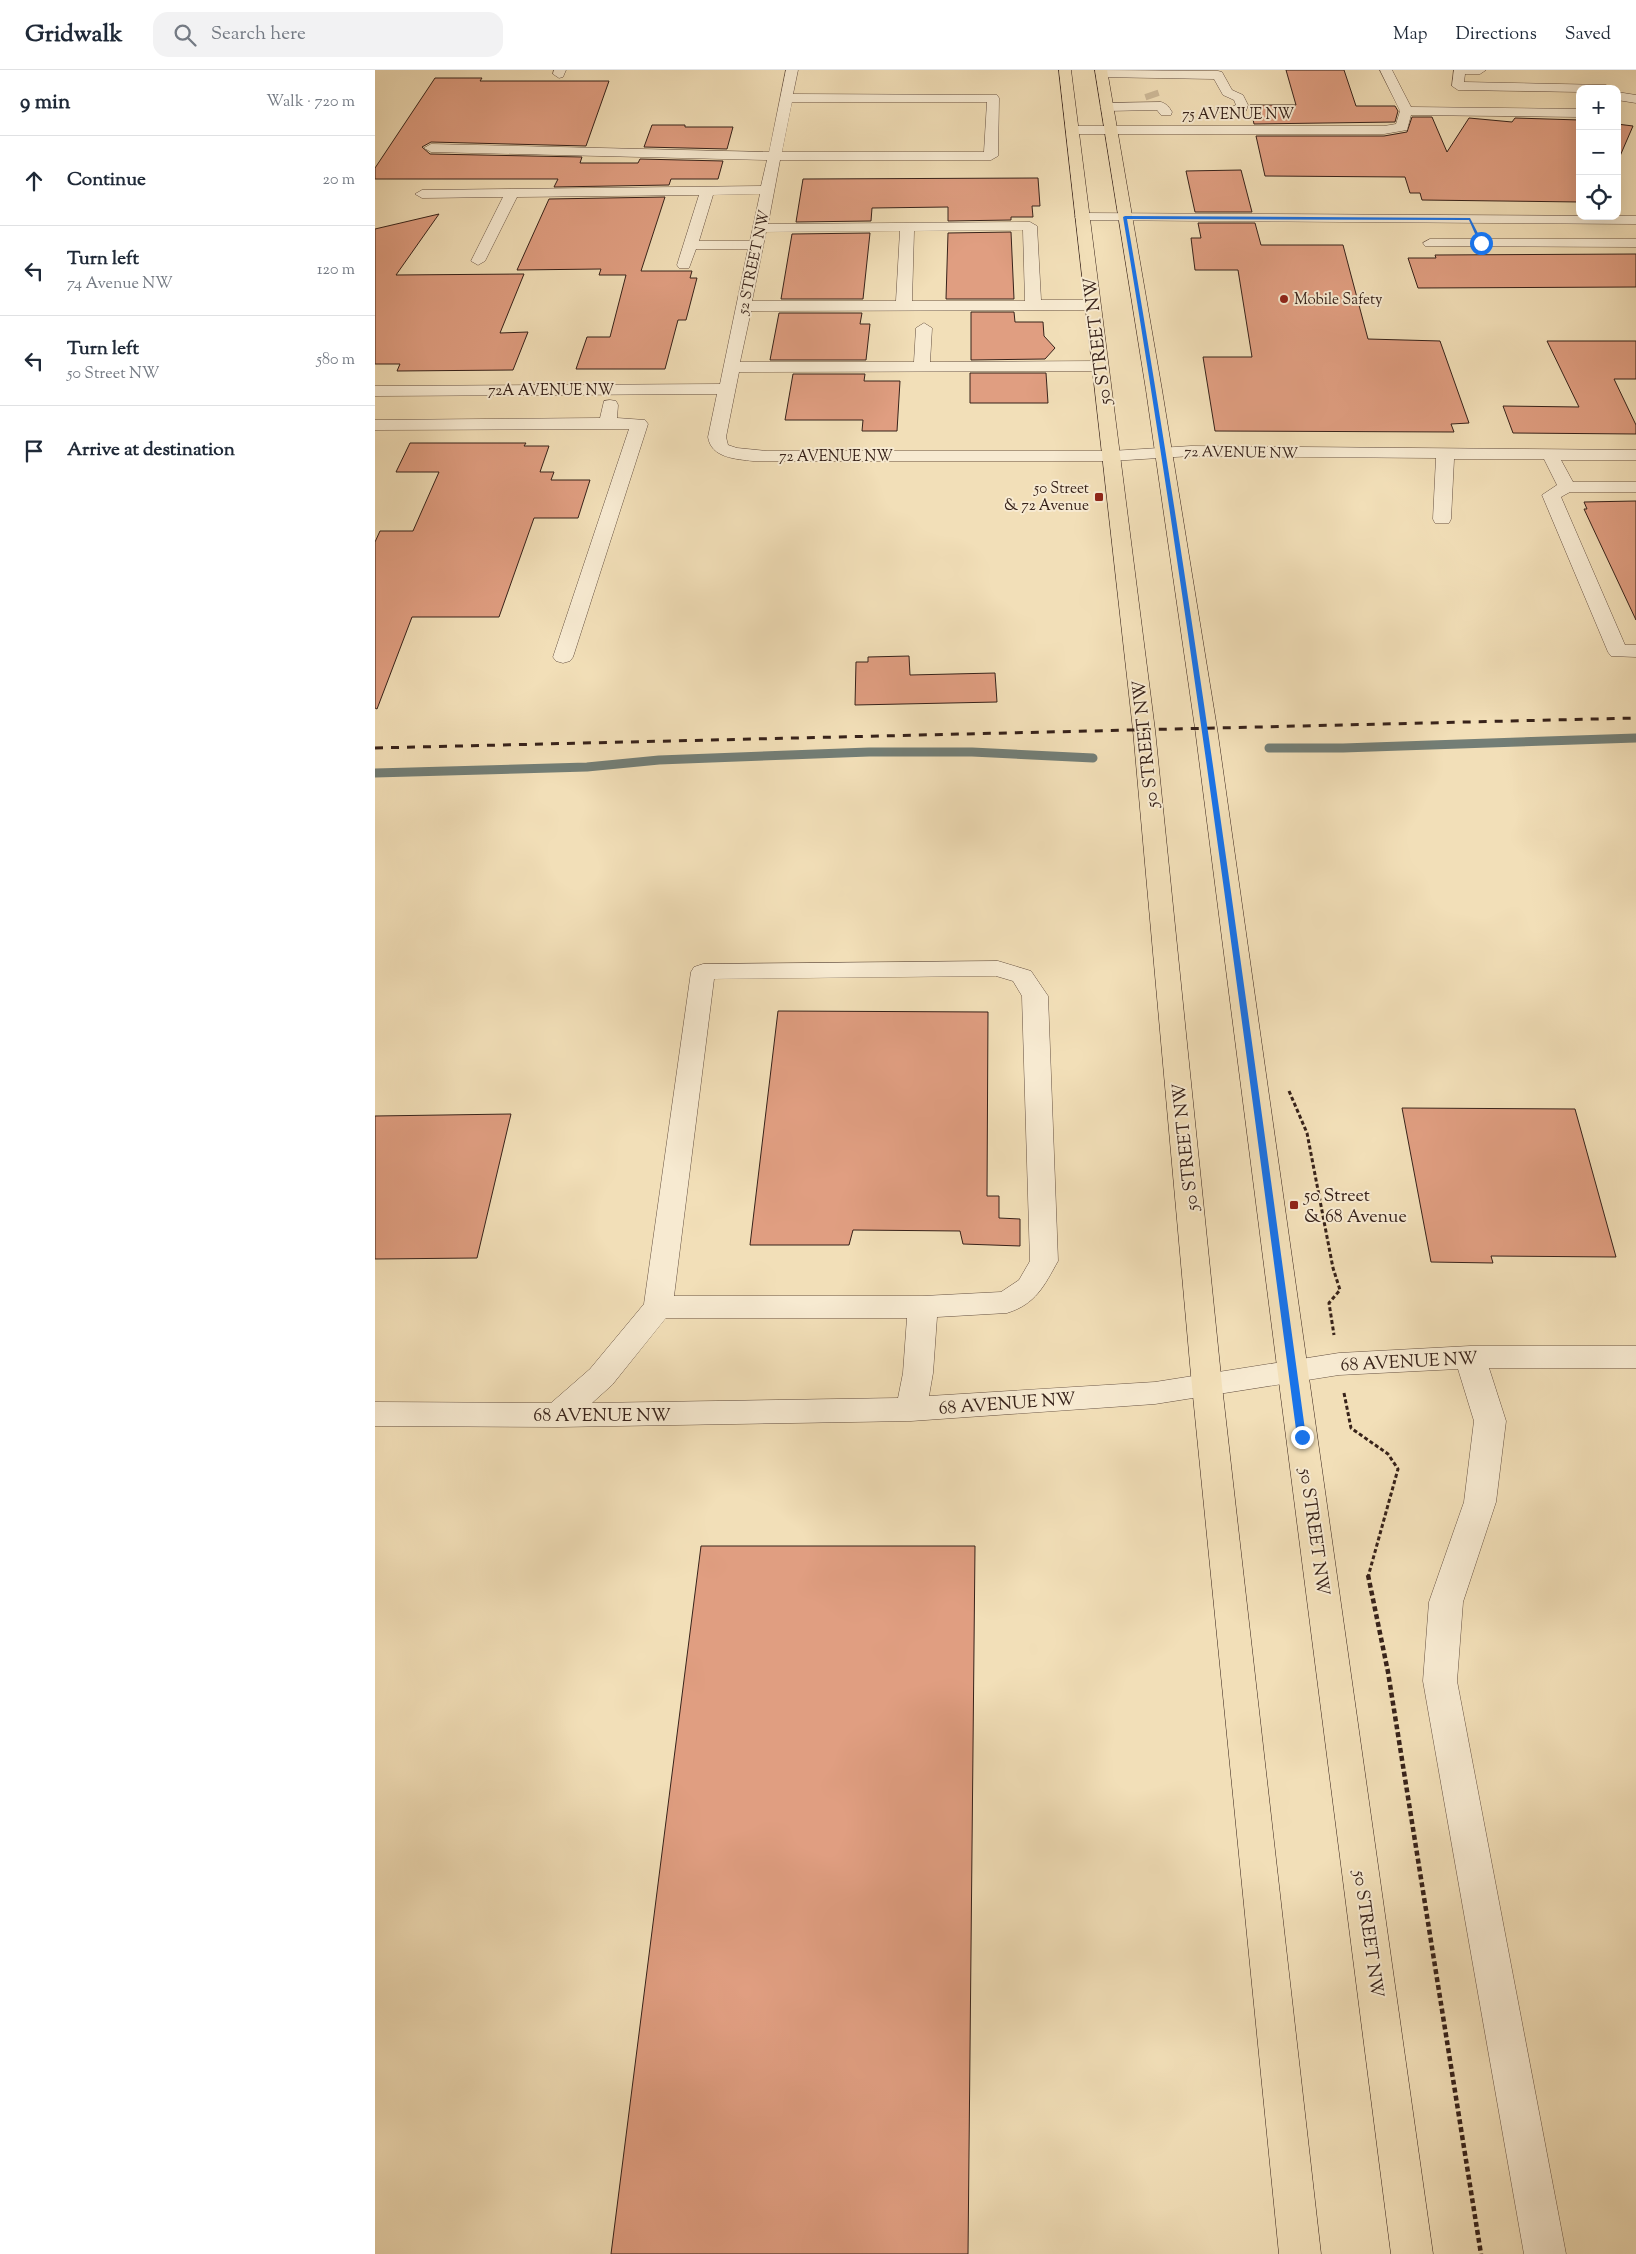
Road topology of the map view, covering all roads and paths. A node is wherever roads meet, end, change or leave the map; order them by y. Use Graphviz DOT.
graph roads {
  1 [pos="792,70"];
  2 [pos="1065,70"];
  3 [pos="1386,70"];
  4 [pos="1480,70"];
  5 [pos="1101,72"];
  6 [pos="1153,75"];
  7 [pos="1607,85"];
  8 [pos="1576,88"];
  9 [pos="1636,94"];
  10 [pos="1621,96"];
  11 [pos="1621,97"];
  12 [pos="787,98"];
  13 [pos="1636,99"];
  14 [pos="1162,102"];
  15 [pos="1406,111"];
  16 [pos="1576,113"];
  17 [pos="1108,118"];
  18 [pos="1073,130"];
  19 [pos="1170,130"];
  20 [pos="1231,130"];
  21 [pos="431,148"];
  22 [pos="774,156"];
  23 [pos="708,190"];
  24 [pos="767,190"];
  25 [pos="512,193"];
  26 [pos="422,194"];
  27 [pos="1082,217"];
  28 [pos="1125,217"];
  29 [pos="1470,219"];
  30 [pos="1576,220"];
  31 [pos="1619,220"];
  32 [pos="1621,220"];
  33 [pos="1636,220"];
  34 [pos="907,227"];
  35 [pos="759,228"];
  36 [pos="1430,243"];
  37 [pos="1481,243"];
  38 [pos="1635,243"];
  39 [pos="690,245"];
  40 [pos="757,245"];
  41 [pos="478,262"];
  42 [pos="684,265"];
  43 [pos="1033,305"];
  44 [pos="1093,305"];
  45 [pos="743,306"];
  46 [pos="904,306"];
  47 [pos="924,328"];
  48 [pos="1100,366"];
  49 [pos="731,367"];
  50 [pos="921,367"];
  51 [pos="726,389"];
  52 [pos="611,390"];
  53 [pos="375,391"];
  54 [pos="608,423"];
  55 [pos="375,425"];
  56 [pos="726,450"];
  57 [pos="1164,452"];
  58 [pos="1445,455"];
  59 [pos="1636,455"];
  60 [pos="1111,456"];
  61 [pos="1549,456"];
  62 [pos="1567,487"];
  63 [pos="1636,487"];
  64 [pos="1442,519"];
  65 [pos="1636,651"];
  66 [pos="563,657"];
  67 [pos="658,1307"];
  68 [pos="923,1307"];
  69 [pos="1470,1357"];
  70 [pos="1636,1357"];
  71 [pos="1293,1373"];
  72 [pos="1207,1386"];
  73 [pos="911,1409"];
  74 [pos="375,1414"];
  75 [pos="558,1415"];
  76 [pos="1351,1428"];
  77 [pos="1300,2254"];
  78 [pos="1412,2254"];
  79 [pos="1481,2254"];
  80 [pos="1545,2254"];
  1 -- 12 [label="street, 52 STREET NW"];
  2 -- 18 [label="main road, 50 STREET NW"];
  3 -- 15 [label="street"];
  4 -- 7 [label="street"];
  4 -- 8 [label="street"];
  5 -- 6 [label="street"];
  5 -- 17 [label="main road, 50 STREET NW"];
  6 -- 14 [label="street"];
  6 -- 20 [label="street"];
  9 -- 10 [label="street"];
  11 -- 13 [label="street"];
  12 -- 22 [label="street, 52 STREET NW"];
  12 -- 22 [label="street"];
  14 -- 17 [label="street"];
  14 -- 19 [label="street"];
  15 -- 16 [label="street"];
  15 -- 20 [label="street, 75 AVENUE NW"];
  17 -- 18 [label="street, 75 AVENUE NW"];
  17 -- 19 [label="street, 75 AVENUE NW"];
  17 -- 28 [label="main road, 50 STREET NW"];
  18 -- 27 [label="main road, 50 STREET NW"];
  19 -- 20 [label="street, 75 AVENUE NW"];
  21 -- 22 [label="street"];
  22 -- 24 [label="street, 52 STREET NW"];
  23 -- 24 [label="street"];
  23 -- 25 [label="street"];
  23 -- 39 [label="street"];
  24 -- 35 [label="street, 52 STREET NW"];
  25 -- 26 [label="street"];
  25 -- 41 [label="street"];
  27 -- 28 [label="street"];
  27 -- 44 [label="main road, 50 STREET NW"];
  28 -- 29 [label="street"];
  28 -- 57 [label="main road, 50 STREET NW"];
  29 -- 30 [label="street"];
  29 -- 37 [label="street"];
  31 -- 38 [label="street"];
  32 -- 33 [label="street"];
  34 -- 35 [label="street"];
  34 -- 43 [label="street"];
  34 -- 46 [label="street"];
  35 -- 40 [label="street, 52 STREET NW"];
  36 -- 37 [label="street"];
  37 -- 38 [label="street"];
  39 -- 40 [label="street"];
  39 -- 42 [label="street"];
  40 -- 45 [label="street, 52 STREET NW"];
  43 -- 44 [label="street"];
  43 -- 46 [label="street"];
  44 -- 48 [label="main road, 50 STREET NW"];
  45 -- 46 [label="street"];
  45 -- 49 [label="street, 52 STREET NW"];
  47 -- 50 [label="street"];
  48 -- 50 [label="street"];
  48 -- 60 [label="main road, 50 STREET NW"];
  49 -- 50 [label="street"];
  49 -- 51 [label="street, 52 STREET NW"];
  51 -- 52 [label="street, 72A AVENUE NW"];
  51 -- 56 [label="street, 52 STREET NW"];
  52 -- 53 [label="street, 72A AVENUE NW"];
  52 -- 54 [label="street"];
  54 -- 55 [label="street"];
  54 -- 66 [label="street"];
  56 -- 60 [label="street, 72 AVENUE NW"];
  57 -- 58 [label="street, 72 AVENUE NW"];
  57 -- 60 [label="street, 72 AVENUE NW"];
  57 -- 71 [label="main road, 50 STREET NW"];
  58 -- 61 [label="street, 72 AVENUE NW"];
  58 -- 64 [label="street"];
  59 -- 61 [label="street, 72 AVENUE NW"];
  60 -- 72 [label="main road, 50 STREET NW"];
  61 -- 62 [label="street"];
  62 -- 63 [label="street"];
  62 -- 65 [label="street"];
  67 -- 68 [label="street"];
  67 -- 68 [label="street"];
  67 -- 75 [label="street"];
  68 -- 73 [label="street"];
  69 -- 70 [label="street, 68 AVENUE NW"];
  69 -- 71 [label="street, 68 AVENUE NW"];
  69 -- 80 [label="street"];
  71 -- 72 [label="street, 68 AVENUE NW"];
  71 -- 78 [label="main road, 50 STREET NW"];
  72 -- 73 [label="street, 68 AVENUE NW"];
  72 -- 77 [label="main road, 50 STREET NW"];
  73 -- 75 [label="street, 68 AVENUE NW"];
  74 -- 75 [label="street, 68 AVENUE NW"];
  76 -- 79 [label="path"];
}
